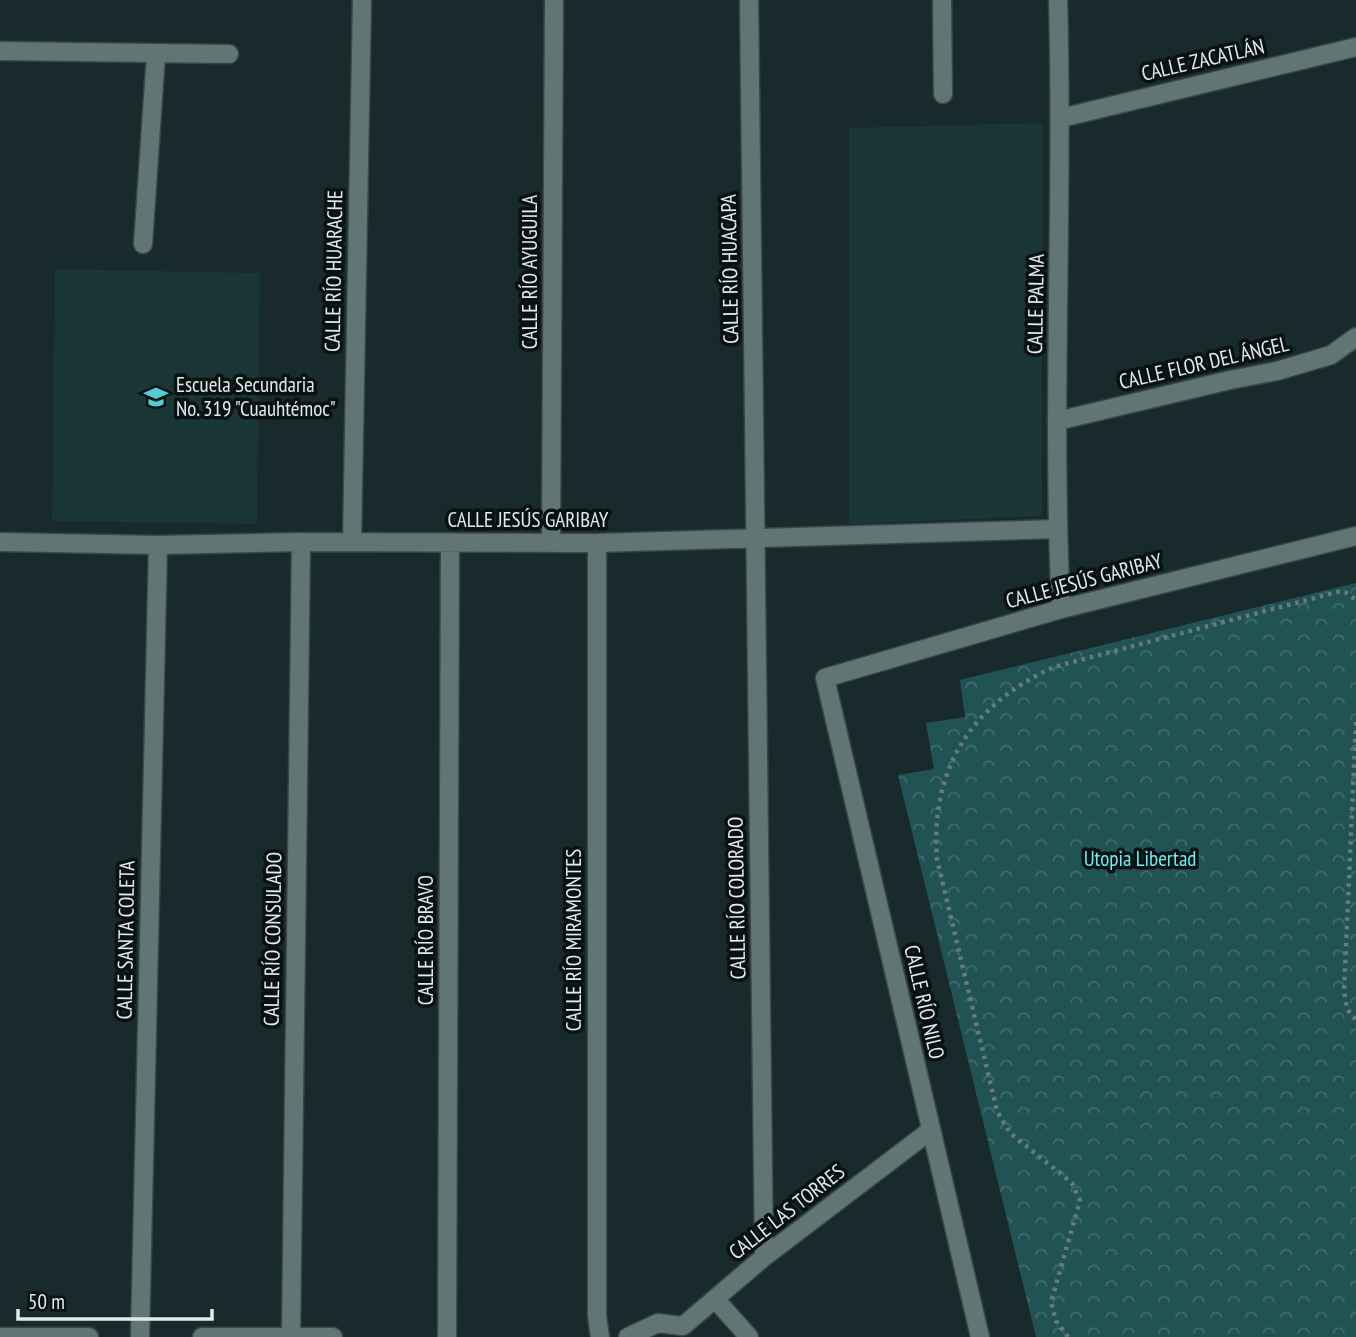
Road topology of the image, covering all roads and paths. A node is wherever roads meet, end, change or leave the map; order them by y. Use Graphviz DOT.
graph roads {
  1 [pos="362,0"];
  2 [pos="554,0"];
  3 [pos="749,0"];
  4 [pos="942,0"];
  5 [pos="1058,0"];
  6 [pos="1356,47"];
  7 [pos="0,51"];
  8 [pos="156,54"];
  9 [pos="229,54"];
  10 [pos="943,94"];
  11 [pos="1061,118"];
  12 [pos="143,244"];
  13 [pos="1356,338"];
  14 [pos="1058,421"];
  15 [pos="1057,529"];
  16 [pos="1356,536"];
  17 [pos="755,538"];
  18 [pos="0,542"];
  19 [pos="301,542"];
  20 [pos="352,542"];
  21 [pos="551,543"];
  22 [pos="597,543"];
  23 [pos="450,544"];
  24 [pos="158,545"];
  25 [pos="1356,600"];
  26 [pos="1061,609"];
  27 [pos="825,678"];
  28 [pos="1356,722"];
  29 [pos="1356,1020"];
  30 [pos="931,1130"];
  31 [pos="764,1257"];
  32 [pos="716,1300"];
  33 [pos="684,1332"];
  34 [pos="0,1336"];
  35 [pos="89,1337"];
  36 [pos="140,1337"];
  37 [pos="202,1337"];
  38 [pos="290,1337"];
  39 [pos="333,1337"];
  40 [pos="447,1337"];
  41 [pos="600,1337"];
  42 [pos="628,1337"];
  43 [pos="749,1337"];
  44 [pos="980,1337"];
  45 [pos="1068,1337"];
  1 -- 20 [label="street, CALLE RÍO HUARACHE"];
  2 -- 21 [label="street, CALLE RÍO AYUGUILA"];
  3 -- 17 [label="street, CALLE RÍO HUACAPA"];
  4 -- 10 [label="street"];
  5 -- 11 [label="street, CALLE PALMA"];
  6 -- 11 [label="street, CALLE ZACATLÁN"];
  7 -- 8 [label="street"];
  8 -- 9 [label="street"];
  8 -- 12 [label="street"];
  11 -- 14 [label="street, CALLE PALMA"];
  13 -- 14 [label="street, CALLE FLOR DEL ÁNGEL"];
  14 -- 15 [label="street, CALLE PALMA"];
  15 -- 17 [label="street, CALLE JESÚS GARIBAY"];
  15 -- 26 [label="street, CALLE PALMA"];
  16 -- 26 [label="street, CALLE JESÚS GARIBAY"];
  17 -- 22 [label="street, CALLE JESÚS GARIBAY"];
  17 -- 31 [label="street, CALLE RÍO COLORADO"];
  18 -- 24 [label="street, CALLE JESÚS GARIBAY"];
  19 -- 20 [label="street, CALLE JESÚS GARIBAY"];
  19 -- 24 [label="street, CALLE JESÚS GARIBAY"];
  19 -- 38 [label="street, CALLE RÍO CONSULADO"];
  20 -- 23 [label="street, CALLE JESÚS GARIBAY"];
  21 -- 22 [label="street, CALLE JESÚS GARIBAY"];
  21 -- 23 [label="street, CALLE JESÚS GARIBAY"];
  22 -- 41 [label="street, CALLE RÍO MIRAMONTES"];
  23 -- 40 [label="street, CALLE RÍO BRAVO"];
  24 -- 36 [label="street, CALLE SANTA COLETA"];
  25 -- 45 [label="path"];
  26 -- 27 [label="street, CALLE JESÚS GARIBAY"];
  27 -- 30 [label="street, CALLE RÍO NILO"];
  28 -- 29 [label="path"];
  30 -- 31 [label="street, CALLE LAS TORRES"];
  30 -- 44 [label="street, CALLE RÍO NILO"];
  31 -- 32 [label="street, CALLE LAS TORRES"];
  32 -- 33 [label="street, CALLE LAS TORRES"];
  32 -- 43 [label="street"];
  33 -- 42 [label="street"];
  34 -- 35 [label="street"];
  37 -- 38 [label="street"];
  38 -- 39 [label="street"];
}
